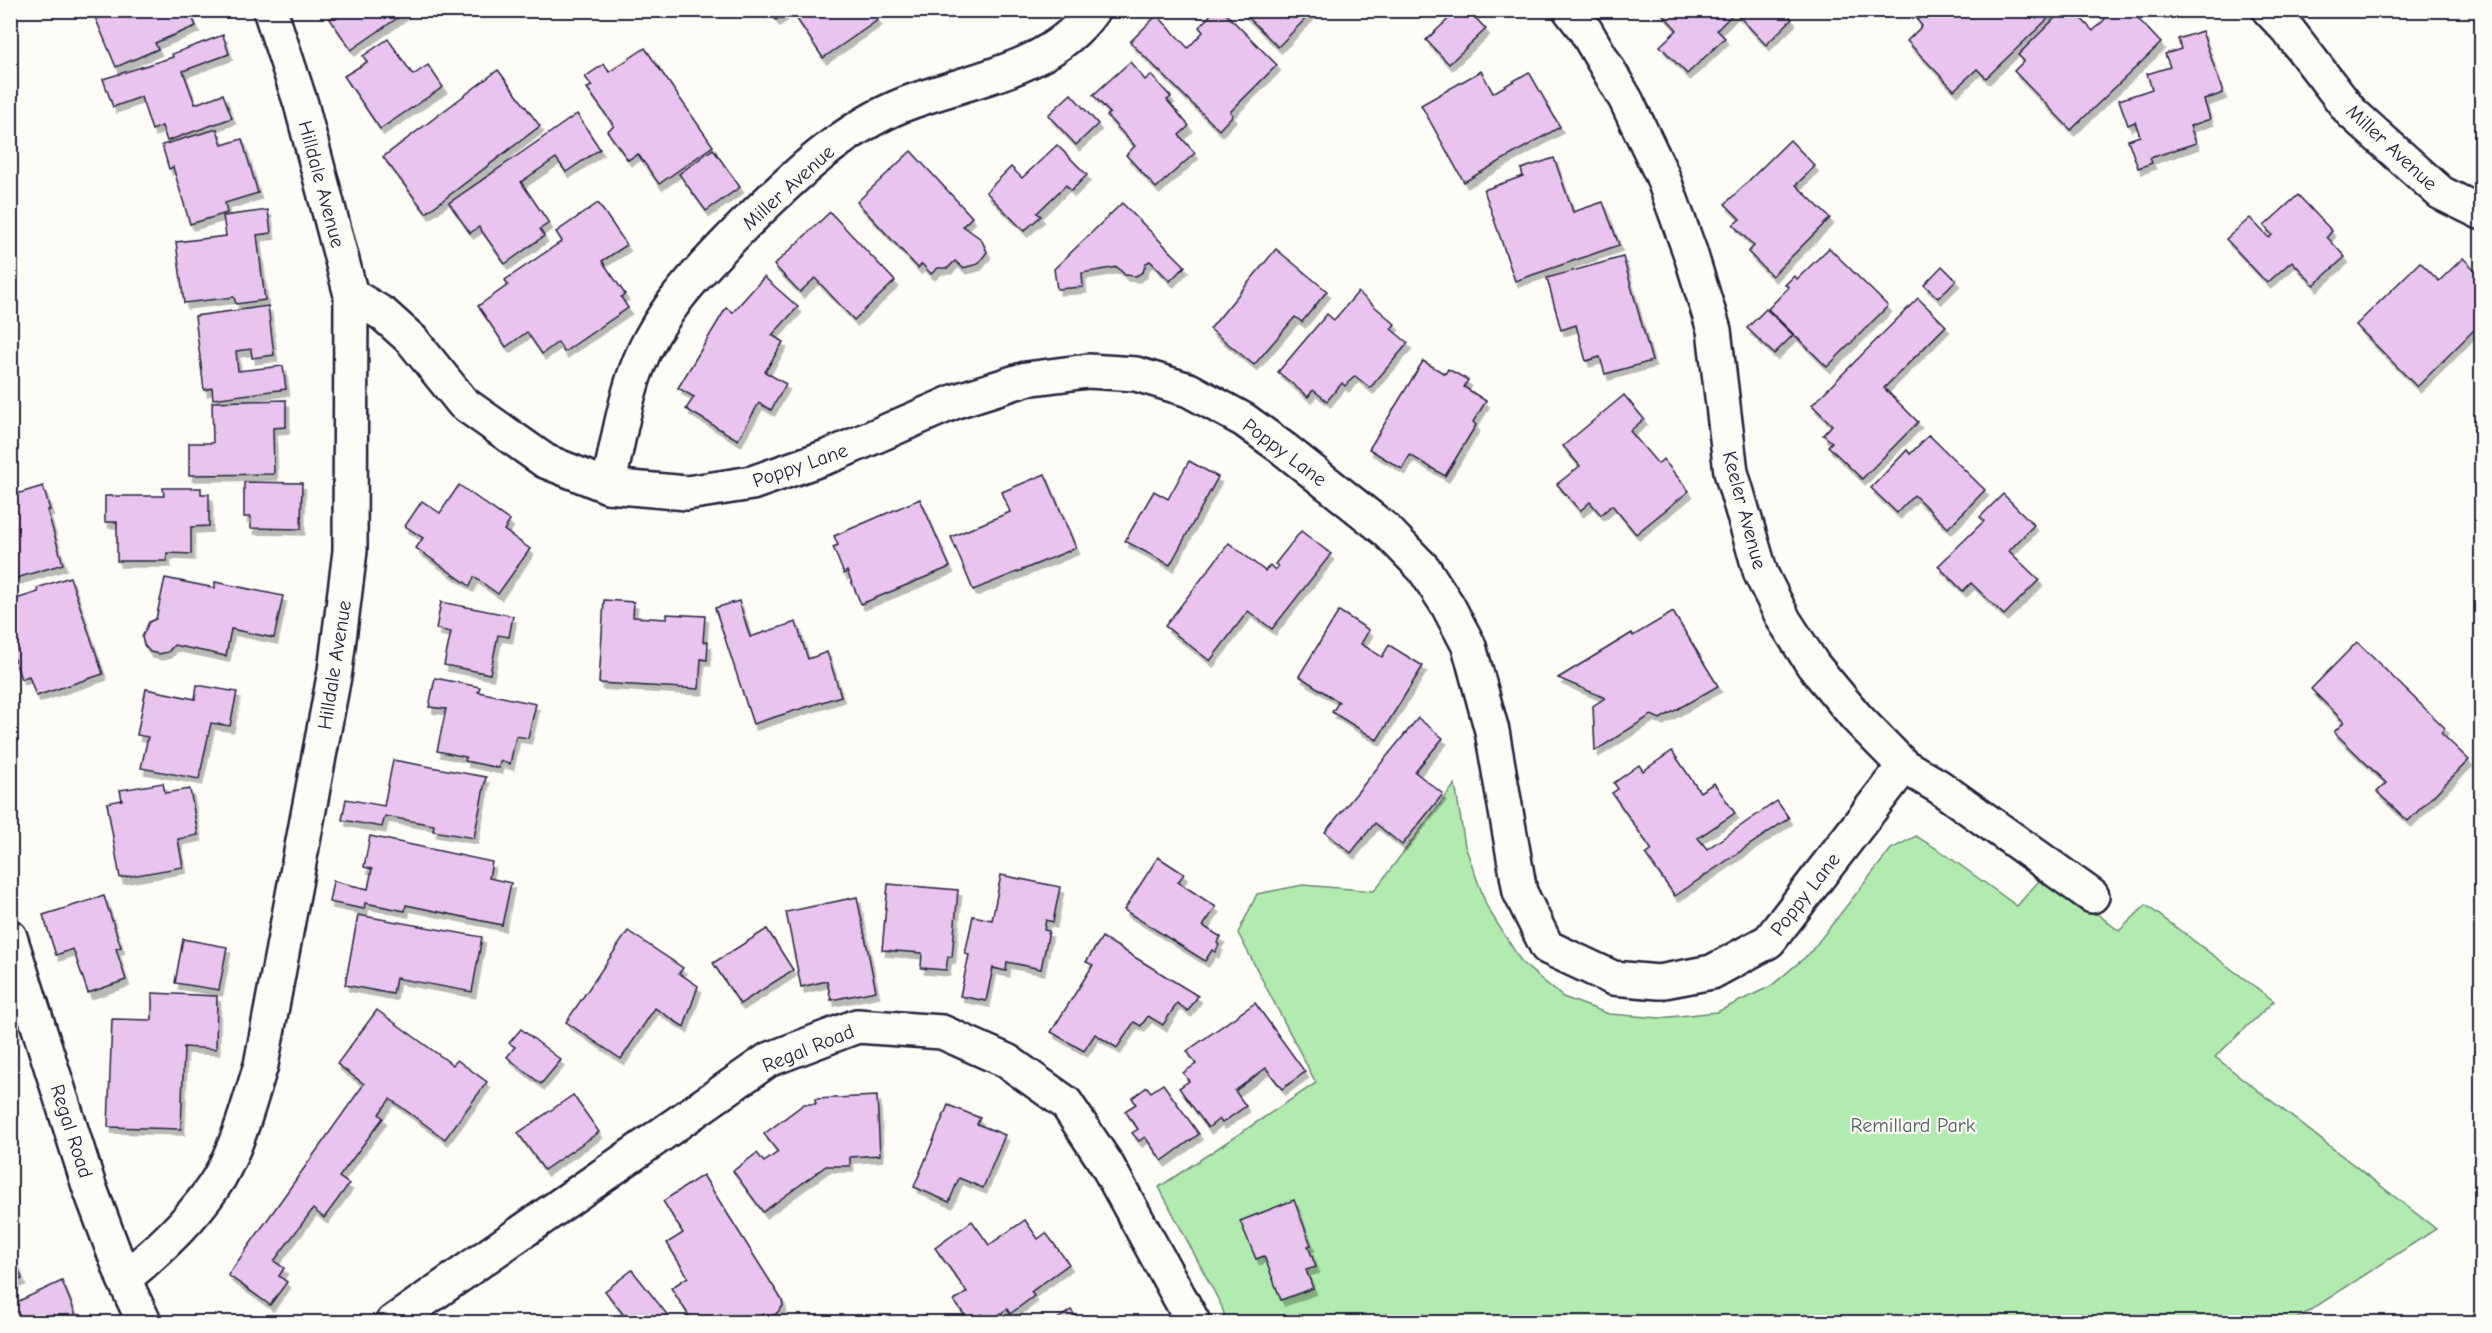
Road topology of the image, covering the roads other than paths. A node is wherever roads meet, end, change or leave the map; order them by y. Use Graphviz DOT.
graph roads {
  1 [pos="270,10"];
  2 [pos="1093,10"];
  3 [pos="1570,10"];
  4 [pos="2269,10"];
  5 [pos="2481,213"];
  6 [pos="351,295"];
  7 [pos="608,486"];
  8 [pos="1904,766"];
  9 [pos="2092,896"];
  10 [pos="10,936"];
  11 [pos="124,1279"];
  12 [pos="144,1323"];
  13 [pos="393,1323"];
  14 [pos="1192,1323"];
  1 -- 6 [label="street, Hilldale Avenue"];
  2 -- 7 [label="street, Miller Avenue"];
  3 -- 8 [label="street, Keeler Avenue"];
  4 -- 5 [label="street, Miller Avenue"];
  6 -- 7 [label="street, Poppy Lane"];
  6 -- 11 [label="street, Hilldale Avenue"];
  7 -- 8 [label="street, Poppy Lane"];
  8 -- 9 [label="street, Keeler Avenue"];
  10 -- 11 [label="street, Regal Road"];
  11 -- 12 [label="street, Regal Road"];
  13 -- 14 [label="street, Regal Road"];
}
